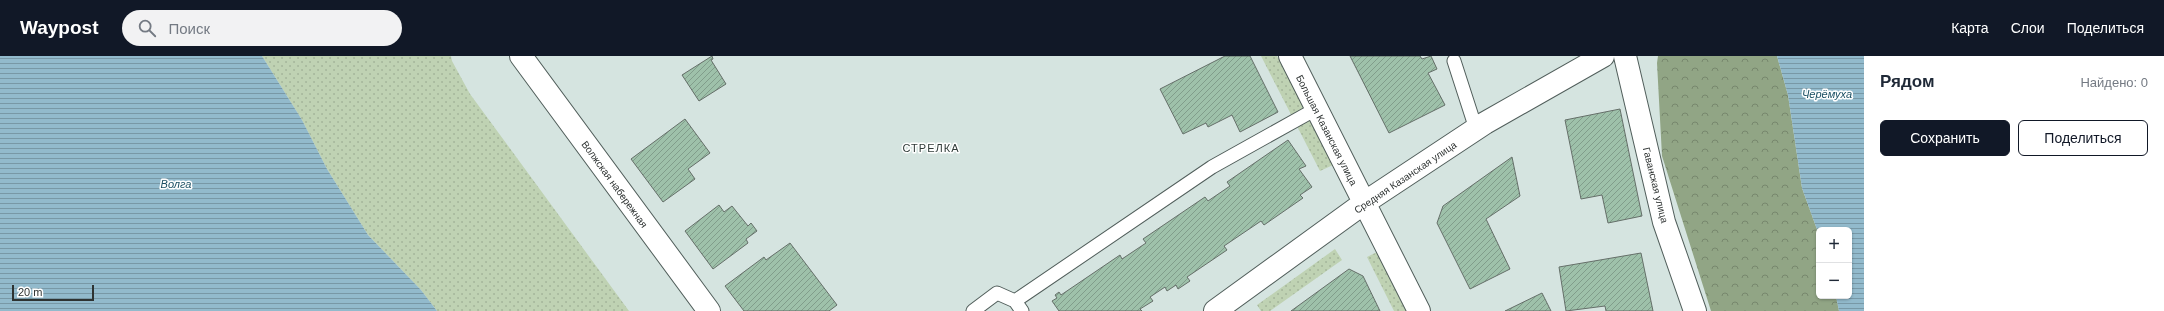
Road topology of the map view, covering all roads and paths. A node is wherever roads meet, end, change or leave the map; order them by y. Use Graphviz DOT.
graph roads {
  1 [pos="521,56"];
  2 [pos="1290,56"];
  3 [pos="1603,56"];
  4 [pos="1625,56"];
  5 [pos="1454,61"];
  6 [pos="1317,111"];
  7 [pos="1476,129"];
  8 [pos="1364,203"];
  9 [pos="1019,306"];
  10 [pos="709,311"];
  11 [pos="973,311"];
  12 [pos="1215,311"];
  13 [pos="1419,311"];
  14 [pos="1695,311"];
  1 -- 10 [label="street, Волжская набережная"];
  2 -- 6 [label="street, Большая Казанская улица"];
  3 -- 7 [label="street, Средняя Казанская улица"];
  4 -- 14 [label="street, Гаванская улица"];
  5 -- 7 [label="lane"];
  6 -- 8 [label="street, Большая Казанская улица"];
  6 -- 9 [label="lane"];
  7 -- 8 [label="street, Средняя Казанская улица"];
  8 -- 12 [label="street, Средняя Казанская улица"];
  8 -- 13 [label="street, Большая Казанская улица"];
  9 -- 11 [label="lane"];
}
